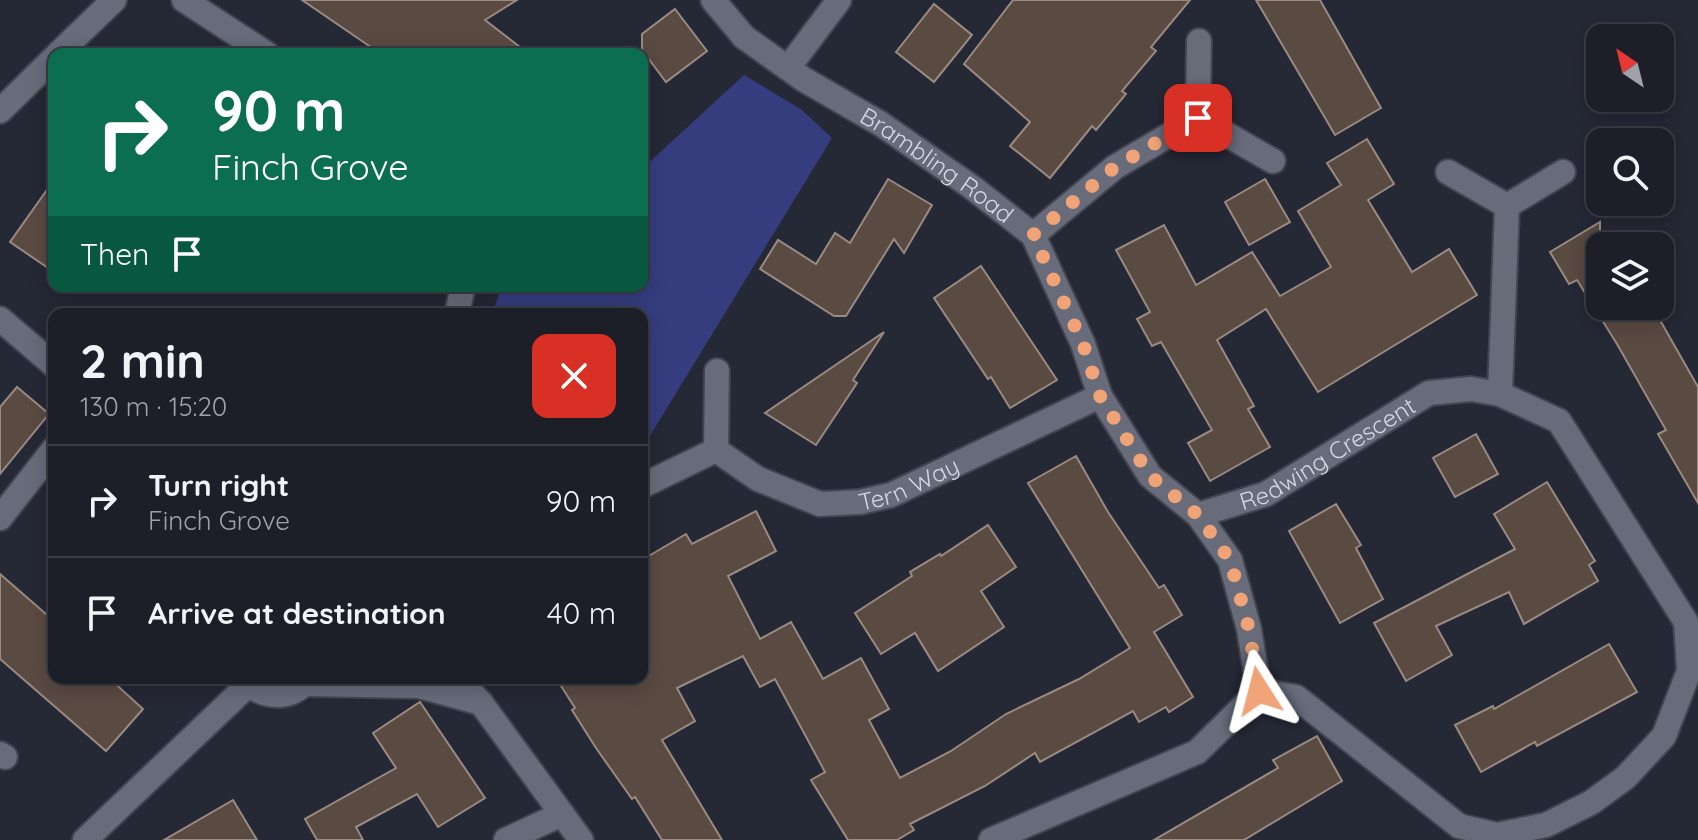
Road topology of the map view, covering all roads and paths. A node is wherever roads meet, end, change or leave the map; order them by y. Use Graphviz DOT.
graph roads {
  1 [pos="114,0"];
  2 [pos="184,0"];
  3 [pos="713,0"];
  4 [pos="839,0"];
  5 [pos="1199,41"];
  6 [pos="64,48"];
  7 [pos="258,48"];
  8 [pos="48,64"];
  9 [pos="788,68"];
  10 [pos="0,111"];
  11 [pos="1198,118"];
  12 [pos="1273,161"];
  13 [pos="1448,172"];
  14 [pos="1563,172"];
  15 [pos="1507,206"];
  16 [pos="1033,235"];
  17 [pos="0,319"];
  18 [pos="48,360"];
  19 [pos="717,371"];
  20 [pos="1500,394"];
  21 [pos="1100,396"];
  22 [pos="716,450"];
  23 [pos="48,457"];
  24 [pos="648,483"];
  25 [pos="1198,515"];
  26 [pos="0,518"];
  27 [pos="243,684"];
  28 [pos="248,684"];
  29 [pos="303,684"];
  30 [pos="374,684"];
  31 [pos="464,684"];
  32 [pos="1259,691"];
  33 [pos="481,703"];
  34 [pos="562,814"];
  35 [pos="997,838"];
  36 [pos="85,840"];
  37 [pos="506,840"];
  38 [pos="581,840"];
  1 -- 6 [label="street"];
  2 -- 7 [label="street"];
  3 -- 9 [label="street, Brambling Road"];
  4 -- 9 [label="street"];
  5 -- 11 [label="street"];
  8 -- 10 [label="street"];
  9 -- 16 [label="street, Brambling Road"];
  11 -- 12 [label="street"];
  11 -- 16 [label="street"];
  13 -- 15 [label="street"];
  14 -- 15 [label="street"];
  15 -- 20 [label="street"];
  16 -- 21 [label="street, Brambling Road"];
  17 -- 18 [label="street"];
  19 -- 22 [label="street"];
  20 -- 25 [label="street, Redwing Crescent"];
  20 -- 32 [label="street, Redwing Crescent"];
  21 -- 22 [label="street, Tern Way"];
  21 -- 25 [label="street, Brambling Road"];
  22 -- 24 [label="street"];
  23 -- 26 [label="street"];
  25 -- 32 [label="street, Brambling Road"];
  27 -- 36 [label="street"];
  28 -- 29 [label="street"];
  30 -- 33 [label="street"];
  31 -- 33 [label="street"];
  32 -- 35 [label="street"];
  33 -- 34 [label="street"];
  34 -- 37 [label="street"];
  34 -- 38 [label="street"];
}
